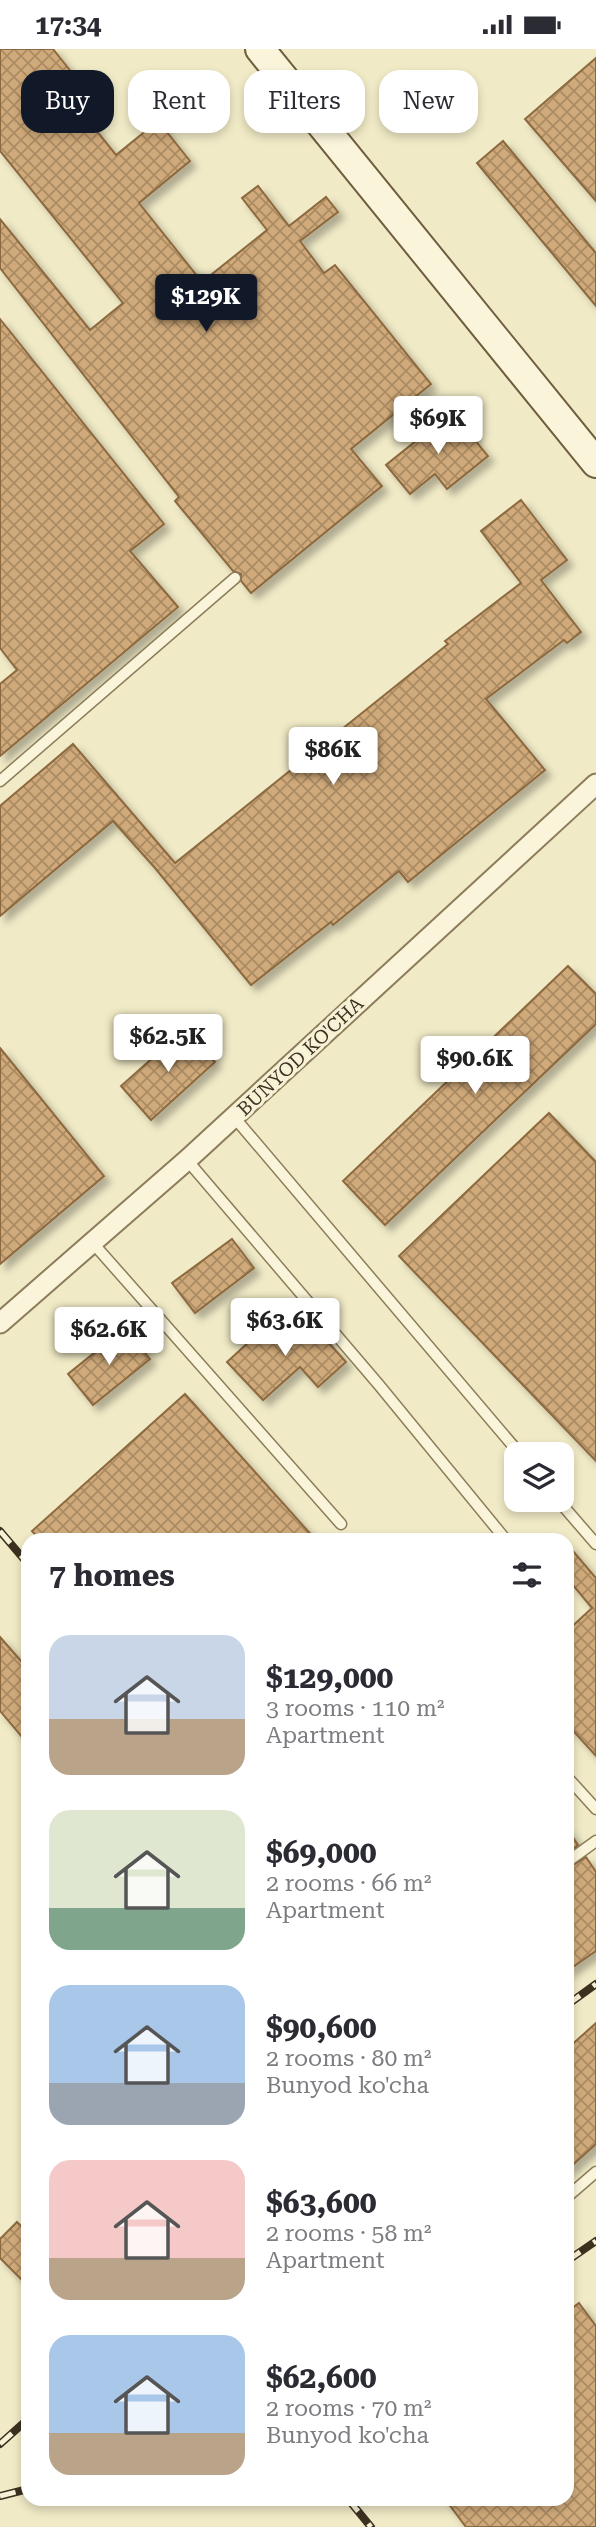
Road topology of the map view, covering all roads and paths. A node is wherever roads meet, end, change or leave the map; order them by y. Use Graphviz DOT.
graph roads {
  1 [pos="260,49"];
  2 [pos="596,463"];
  3 [pos="236,578"];
  4 [pos="0,781"];
  5 [pos="596,784"];
  6 [pos="233,1117"];
  7 [pos="187,1160"];
  8 [pos="92,1243"];
  9 [pos="0,1323"];
  10 [pos="510,1442"];
  11 [pos="568,1512"];
  12 [pos="341,1524"];
  13 [pos="500,1533"];
  14 [pos="596,1544"];
  15 [pos="574,1785"];
  16 [pos="596,1809"];
  17 [pos="596,1841"];
  18 [pos="574,1858"];
  19 [pos="596,2172"];
  20 [pos="574,2191"];
  1 -- 2 [label="street"];
  3 -- 4 [label="lane"];
  5 -- 6 [label="street, BUNYOD KO'CHA"];
  6 -- 7 [label="street, BUNYOD KO'CHA"];
  6 -- 10 [label="lane"];
  7 -- 8 [label="street, BUNYOD KO'CHA"];
  7 -- 13 [label="lane"];
  8 -- 9 [label="street, BUNYOD KO'CHA"];
  8 -- 12 [label="lane"];
  11 -- 14 [label="lane"];
  15 -- 16 [label="lane"];
  17 -- 18 [label="lane"];
  19 -- 20 [label="lane"];
}
